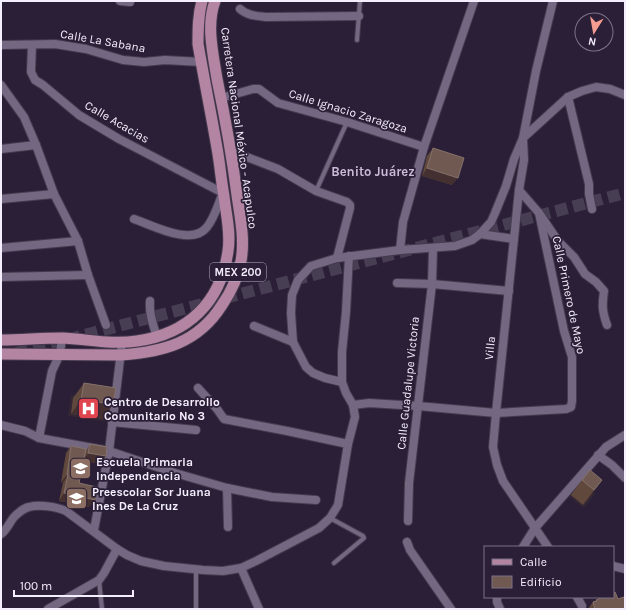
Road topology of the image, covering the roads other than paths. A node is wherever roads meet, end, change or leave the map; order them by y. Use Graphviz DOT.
graph roads {
  1 [pos="120,1"];
  2 [pos="202,1"];
  3 [pos="215,1"];
  4 [pos="360,1"];
  5 [pos="474,1"];
  6 [pos="553,1"];
  7 [pos="130,2"];
  8 [pos="240,9"];
  9 [pos="359,16"];
  10 [pos="357,40"];
  11 [pos="1,45"];
  12 [pos="32,45"];
  13 [pos="201,62"];
  14 [pos="1,85"];
  15 [pos="625,95"];
  16 [pos="5,97"];
  17 [pos="568,97"];
  18 [pos="221,98"];
  19 [pos="347,122"];
  20 [pos="523,138"];
  21 [pos="36,145"];
  22 [pos="424,147"];
  23 [pos="1,148"];
  24 [pos="231,151"];
  25 [pos="316,190"];
  26 [pos="519,190"];
  27 [pos="223,192"];
  28 [pos="54,194"];
  29 [pos="1,199"];
  30 [pos="592,209"];
  31 [pos="539,213"];
  32 [pos="134,219"];
  33 [pos="480,234"];
  34 [pos="514,239"];
  35 [pos="78,241"];
  36 [pos="1,248"];
  37 [pos="433,248"];
  38 [pos="400,250"];
  39 [pos="349,256"];
  40 [pos="337,258"];
  41 [pos="88,275"];
  42 [pos="1,277"];
  43 [pos="398,283"];
  44 [pos="432,284"];
  45 [pos="509,291"];
  46 [pos="150,300"];
  47 [pos="106,325"];
  48 [pos="608,325"];
  49 [pos="254,326"];
  50 [pos="157,337"];
  51 [pos="62,338"];
  52 [pos="1,340"];
  53 [pos="293,342"];
  54 [pos="122,343"];
  55 [pos="1,354"];
  56 [pos="60,354"];
  57 [pos="121,355"];
  58 [pos="342,382"];
  59 [pos="198,388"];
  60 [pos="353,405"];
  61 [pos="418,406"];
  62 [pos="496,413"];
  63 [pos="112,422"];
  64 [pos="1,425"];
  65 [pos="196,430"];
  66 [pos="625,435"];
  67 [pos="39,438"];
  68 [pos="348,444"];
  69 [pos="109,451"];
  70 [pos="598,456"];
  71 [pos="625,478"];
  72 [pos="227,488"];
  73 [pos="316,500"];
  74 [pos="330,518"];
  75 [pos="408,521"];
  76 [pos="228,527"];
  77 [pos="535,528"];
  78 [pos="94,530"];
  79 [pos="1,534"];
  80 [pos="407,542"];
  81 [pos="524,546"];
  82 [pos="547,546"];
  83 [pos="117,549"];
  84 [pos="334,563"];
  85 [pos="614,566"];
  86 [pos="241,568"];
  87 [pos="625,569"];
  88 [pos="196,570"];
  89 [pos="99,580"];
  90 [pos="497,598"];
  91 [pos="578,598"];
  92 [pos="582,606"];
  93 [pos="48,609"];
  94 [pos="102,609"];
  95 [pos="196,609"];
  96 [pos="259,609"];
  97 [pos="451,609"];
  98 [pos="500,609"];
  1 -- 7 [label="street"];
  2 -- 13 [label="main road, Carretera Nacional México - Acapulco / MEX 200"];
  3 -- 18 [label="main road, Carretera Nacional México - Acapulco / MEX 200"];
  4 -- 9 [label="lane"];
  5 -- 22 [label="street"];
  6 -- 20 [label="street"];
  8 -- 9 [label="street"];
  9 -- 10 [label="lane"];
  11 -- 12 [label="street, Calle La Sabana"];
  12 -- 13 [label="street, Calle La Sabana"];
  12 -- 27 [label="street, Calle Acacias"];
  13 -- 27 [label="main road, Carretera Nacional México - Acapulco / MEX 200"];
  14 -- 16 [label="street"];
  15 -- 17 [label="street"];
  16 -- 21 [label="street"];
  17 -- 20 [label="street"];
  17 -- 30 [label="street"];
  18 -- 19 [label="street, Calle Ignacio Zaragoza"];
  18 -- 24 [label="main road, Carretera Nacional México - Acapulco / MEX 200"];
  19 -- 22 [label="street, Calle Ignacio Zaragoza"];
  19 -- 25 [label="lane"];
  20 -- 26 [label="street, Villa"];
  20 -- 33 [label="street"];
  21 -- 23 [label="street"];
  21 -- 28 [label="street"];
  22 -- 38 [label="street"];
  24 -- 25 [label="street"];
  24 -- 57 [label="main road, Carretera Nacional México - Acapulco / MEX 200"];
  25 -- 40 [label="street"];
  26 -- 31 [label="street"];
  26 -- 34 [label="street, Villa"];
  27 -- 32 [label="street"];
  27 -- 50 [label="main road, Carretera Nacional México - Acapulco / MEX 200"];
  28 -- 29 [label="street"];
  28 -- 35 [label="street"];
  31 -- 48 [label="street"];
  31 -- 62 [label="street, Calle Primero de Mayo"];
  33 -- 34 [label="street"];
  33 -- 37 [label="street"];
  34 -- 45 [label="street, Villa"];
  35 -- 36 [label="street"];
  35 -- 41 [label="street"];
  37 -- 38 [label="street"];
  37 -- 44 [label="street, Calle Guadalupe Victoria"];
  38 -- 39 [label="street"];
  39 -- 40 [label="street"];
  39 -- 58 [label="street"];
  40 -- 53 [label="street"];
  41 -- 42 [label="street"];
  41 -- 47 [label="street"];
  43 -- 44 [label="street"];
  44 -- 45 [label="street"];
  44 -- 61 [label="street, Calle Guadalupe Victoria"];
  45 -- 62 [label="street, Villa"];
  46 -- 50 [label="street"];
  49 -- 53 [label="street"];
  50 -- 54 [label="main road, Carretera Nacional México - Acapulco / MEX 200"];
  51 -- 52 [label="main road, Carretera Nacional México - Acapulco / MEX 200"];
  51 -- 54 [label="main road, Carretera Nacional México - Acapulco / MEX 200"];
  51 -- 56 [label="street"];
  53 -- 58 [label="street"];
  54 -- 57 [label="street"];
  55 -- 56 [label="main road, Carretera Nacional México - Acapulco / MEX 200"];
  56 -- 57 [label="main road, Carretera Nacional México - Acapulco / MEX 200"];
  56 -- 67 [label="street"];
  57 -- 63 [label="street"];
  58 -- 60 [label="street"];
  59 -- 68 [label="street"];
  60 -- 61 [label="street"];
  60 -- 68 [label="street"];
  61 -- 62 [label="street"];
  61 -- 75 [label="street, Calle Guadalupe Victoria"];
  62 -- 77 [label="street, Villa"];
  63 -- 65 [label="street"];
  63 -- 69 [label="street"];
  64 -- 67 [label="street"];
  66 -- 70 [label="street"];
  67 -- 69 [label="street"];
  68 -- 74 [label="street"];
  69 -- 72 [label="street"];
  69 -- 78 [label="street"];
  70 -- 71 [label="street"];
  70 -- 77 [label="street"];
  72 -- 73 [label="street"];
  72 -- 76 [label="street"];
  74 -- 84 [label="lane"];
  74 -- 86 [label="street"];
  77 -- 81 [label="street"];
  77 -- 82 [label="street, Villa"];
  78 -- 79 [label="street"];
  78 -- 83 [label="street"];
  80 -- 97 [label="street"];
  83 -- 88 [label="street"];
  83 -- 89 [label="street"];
  85 -- 87 [label="street"];
  86 -- 88 [label="street"];
  86 -- 96 [label="street"];
  88 -- 95 [label="lane"];
  89 -- 93 [label="street"];
  89 -- 94 [label="lane"];
  90 -- 98 [label="street"];
  91 -- 92 [label="street"];
}
